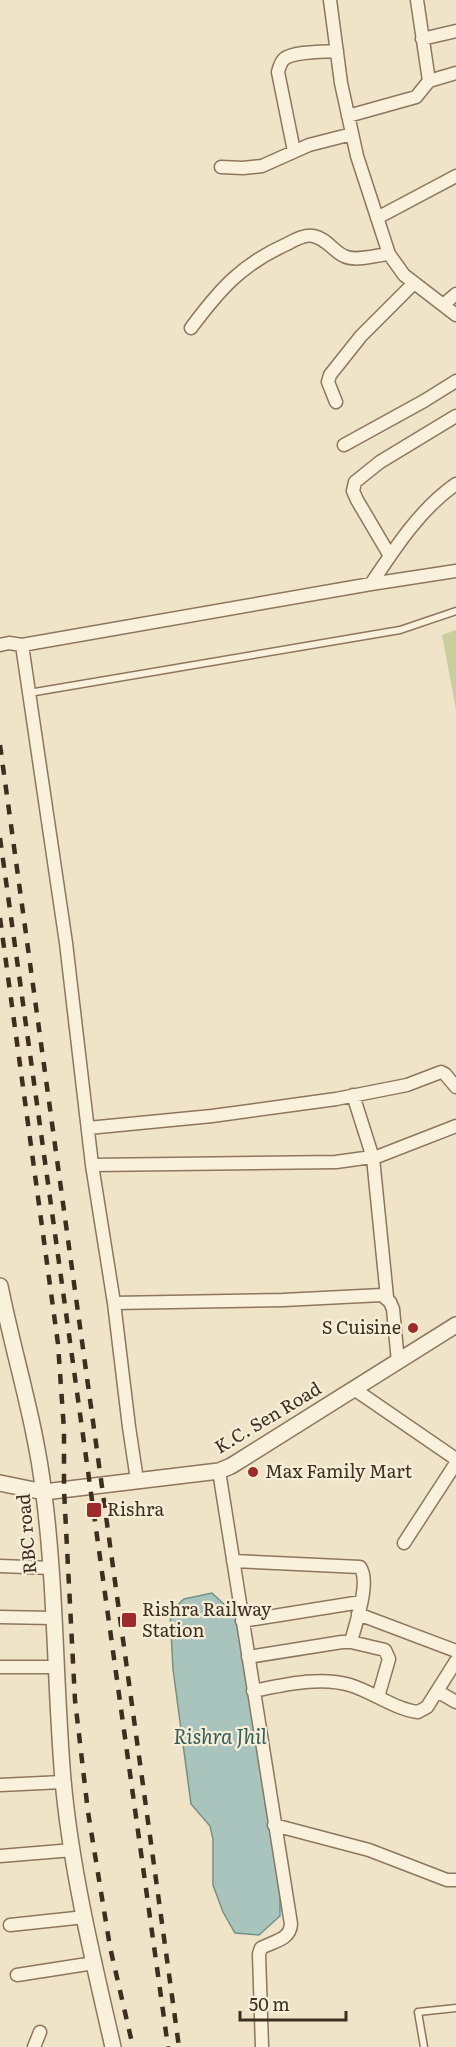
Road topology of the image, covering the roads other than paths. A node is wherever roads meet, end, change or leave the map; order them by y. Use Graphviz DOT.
graph roads {
  1 [pos="330,0"];
  2 [pos="417,0"];
  3 [pos="456,31"];
  4 [pos="422,39"];
  5 [pos="337,51"];
  6 [pos="456,73"];
  7 [pos="429,81"];
  8 [pos="348,116"];
  9 [pos="352,134"];
  10 [pos="294,151"];
  11 [pos="220,167"];
  12 [pos="456,176"];
  13 [pos="377,218"];
  14 [pos="389,254"];
  15 [pos="414,283"];
  16 [pos="456,294"];
  17 [pos="443,305"];
  18 [pos="456,315"];
  19 [pos="191,328"];
  20 [pos="456,381"];
  21 [pos="336,402"];
  22 [pos="456,416"];
  23 [pos="344,445"];
  24 [pos="456,484"];
  25 [pos="390,556"];
  26 [pos="456,571"];
  27 [pos="371,584"];
  28 [pos="456,611"];
  29 [pos="0,645"];
  30 [pos="22,645"];
  31 [pos="29,694"];
  32 [pos="456,1087"];
  33 [pos="353,1095"];
  34 [pos="456,1126"];
  35 [pos="88,1128"];
  36 [pos="373,1158"];
  37 [pos="92,1165"];
  38 [pos="1,1292"];
  39 [pos="387,1298"];
  40 [pos="114,1304"];
  41 [pos="456,1325"];
  42 [pos="398,1362"];
  43 [pos="354,1389"];
  44 [pos="456,1461"];
  45 [pos="219,1471"];
  46 [pos="137,1480"];
  47 [pos="0,1483"];
  48 [pos="44,1492"];
  49 [pos="405,1543"];
  50 [pos="233,1561"];
  51 [pos="0,1566"];
  52 [pos="51,1568"];
  53 [pos="359,1608"];
  54 [pos="0,1617"];
  55 [pos="53,1618"];
  56 [pos="242,1621"];
  57 [pos="351,1642"];
  58 [pos="456,1651"];
  59 [pos="248,1657"];
  60 [pos="456,1661"];
  61 [pos="0,1667"];
  62 [pos="55,1667"];
  63 [pos="253,1691"];
  64 [pos="437,1691"];
  65 [pos="378,1697"];
  66 [pos="456,1702"];
  67 [pos="63,1782"];
  68 [pos="0,1785"];
  69 [pos="274,1825"];
  70 [pos="73,1850"];
  71 [pos="0,1856"];
  72 [pos="456,1880"];
  73 [pos="85,1917"];
  74 [pos="10,1926"];
  75 [pos="94,1964"];
  76 [pos="16,1975"];
  77 [pos="456,2008"];
  78 [pos="40,2032"];
  79 [pos="34,2047"];
  80 [pos="113,2047"];
  81 [pos="262,2047"];
  82 [pos="424,2047"];
  1 -- 5 [label="street"];
  2 -- 4 [label="street"];
  3 -- 4 [label="street"];
  4 -- 7 [label="street"];
  5 -- 8 [label="street"];
  5 -- 10 [label="street"];
  6 -- 7 [label="street"];
  7 -- 8 [label="street"];
  8 -- 9 [label="street"];
  9 -- 10 [label="street"];
  9 -- 13 [label="street"];
  10 -- 11 [label="street"];
  12 -- 13 [label="street"];
  13 -- 14 [label="street"];
  14 -- 15 [label="street"];
  14 -- 19 [label="street"];
  15 -- 17 [label="street"];
  15 -- 21 [label="street"];
  16 -- 17 [label="street"];
  17 -- 18 [label="street"];
  20 -- 23 [label="street"];
  22 -- 25 [label="street"];
  24 -- 25 [label="street"];
  25 -- 27 [label="street"];
  26 -- 27 [label="street"];
  27 -- 30 [label="street"];
  28 -- 31 [label="lane"];
  29 -- 30 [label="street"];
  30 -- 31 [label="street"];
  31 -- 35 [label="street"];
  32 -- 33 [label="street"];
  33 -- 35 [label="street"];
  33 -- 36 [label="street"];
  34 -- 36 [label="street"];
  35 -- 37 [label="street"];
  36 -- 37 [label="street"];
  36 -- 39 [label="street"];
  37 -- 40 [label="street"];
  38 -- 48 [label="street, RBC road"];
  39 -- 40 [label="street"];
  39 -- 42 [label="street"];
  40 -- 46 [label="street"];
  41 -- 42 [label="street, K.C. Sen Road"];
  42 -- 43 [label="street, K.C. Sen Road"];
  43 -- 44 [label="street"];
  43 -- 45 [label="street, K.C. Sen Road"];
  44 -- 49 [label="street"];
  45 -- 46 [label="street, K.C. Sen Road"];
  45 -- 50 [label="street"];
  46 -- 48 [label="street, K.C. Sen Road"];
  47 -- 48 [label="street, K.C. Sen Road"];
  48 -- 52 [label="street, RBC road"];
  50 -- 53 [label="street"];
  50 -- 56 [label="street"];
  51 -- 52 [label="street"];
  52 -- 55 [label="street, RBC road"];
  53 -- 56 [label="street"];
  53 -- 57 [label="street"];
  53 -- 58 [label="street"];
  54 -- 55 [label="street"];
  55 -- 62 [label="street, RBC road"];
  56 -- 59 [label="street"];
  57 -- 59 [label="street"];
  57 -- 65 [label="street"];
  59 -- 63 [label="street"];
  60 -- 64 [label="street"];
  61 -- 62 [label="street"];
  62 -- 67 [label="street, RBC road"];
  63 -- 65 [label="street"];
  63 -- 69 [label="street"];
  64 -- 65 [label="street"];
  64 -- 66 [label="street"];
  67 -- 68 [label="street"];
  67 -- 70 [label="street, RBC road"];
  69 -- 72 [label="street"];
  69 -- 81 [label="street"];
  70 -- 71 [label="street"];
  70 -- 73 [label="street, RBC road"];
  73 -- 74 [label="street"];
  73 -- 75 [label="street, RBC road"];
  75 -- 76 [label="street"];
  75 -- 80 [label="street, RBC road"];
  77 -- 82 [label="lane"];
  78 -- 79 [label="street"];
}
